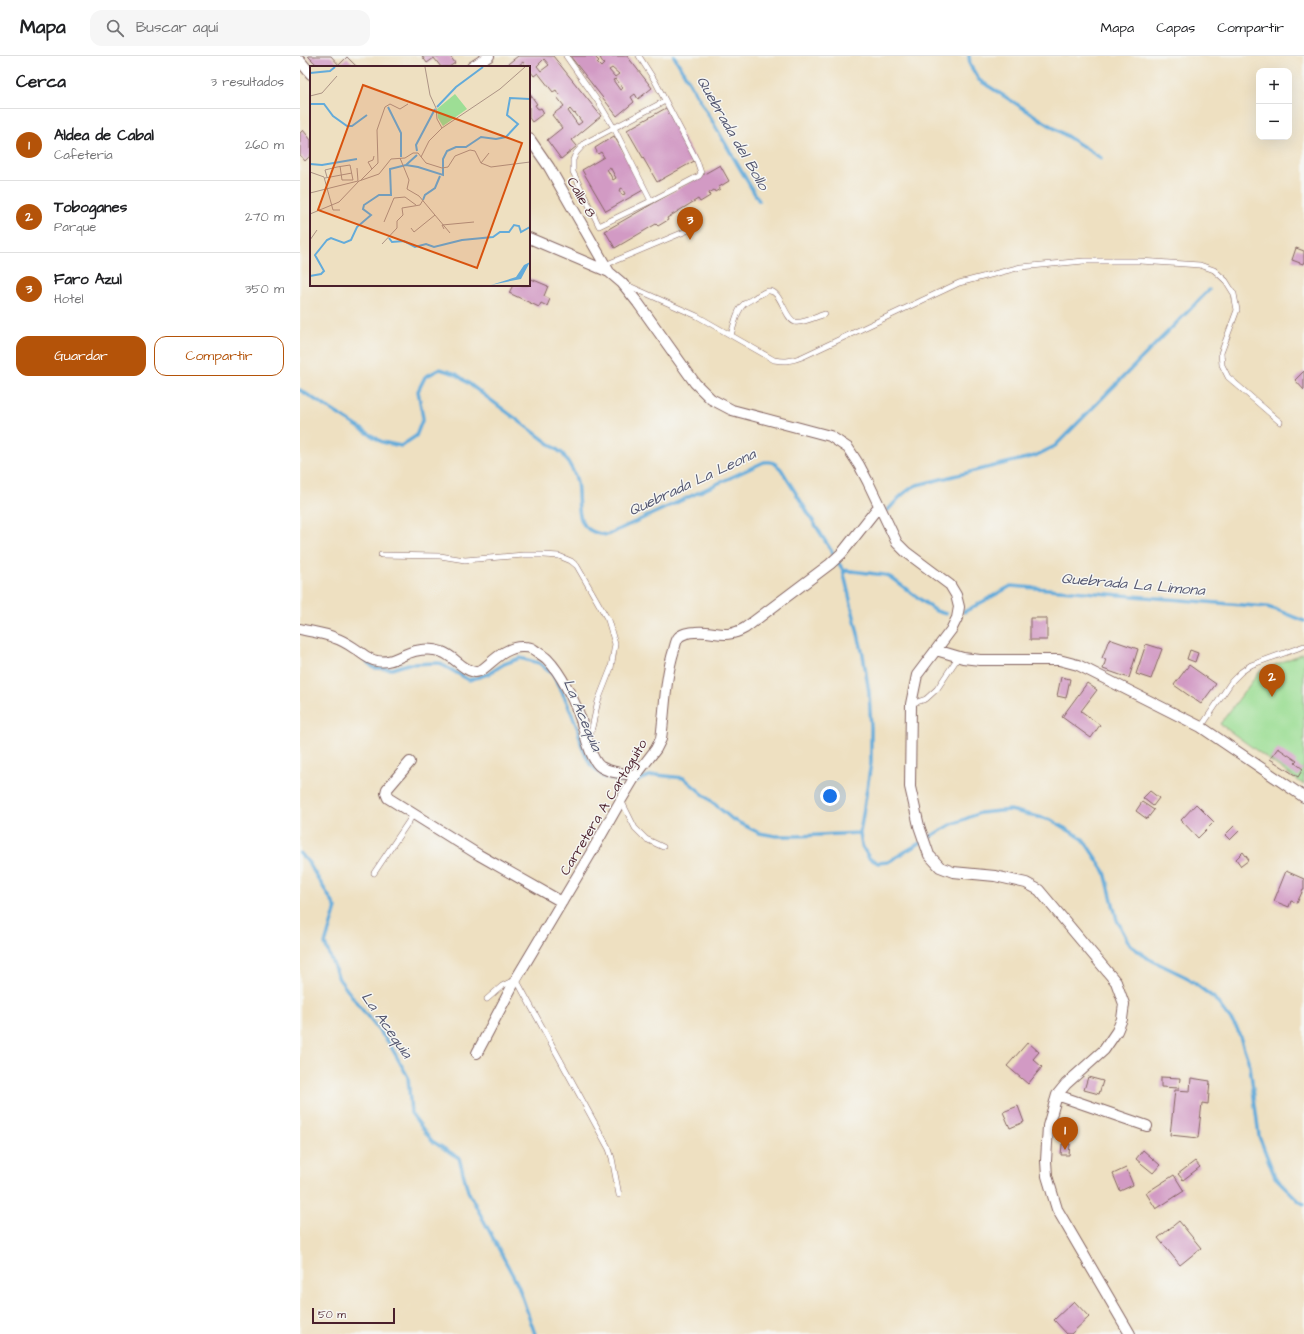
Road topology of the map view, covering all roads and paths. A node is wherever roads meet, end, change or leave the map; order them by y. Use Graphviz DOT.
graph roads {
  1 [pos="489,56"];
  2 [pos="566,56"];
  3 [pos="639,56"];
  4 [pos="300,62"];
  5 [pos="477,63"];
  6 [pos="310,73"];
  7 [pos="665,101"];
  8 [pos="614,128"];
  9 [pos="530,139"];
  10 [pos="651,201"];
  11 [pos="696,227"];
  12 [pos="530,238"];
  13 [pos="607,268"];
  14 [pos="622,283"];
  15 [pos="825,314"];
  16 [pos="731,335"];
  17 [pos="1280,422"];
  18 [pos="879,506"];
  19 [pos="381,555"];
  20 [pos="300,629"];
  21 [pos="1304,646"];
  22 [pos="936,650"];
  23 [pos="959,656"];
  24 [pos="911,704"];
  25 [pos="1201,727"];
  26 [pos="588,744"];
  27 [pos="410,762"];
  28 [pos="636,775"];
  29 [pos="1304,797"];
  30 [pos="621,800"];
  31 [pos="414,815"];
  32 [pos="663,847"];
  33 [pos="374,873"];
  34 [pos="562,902"];
  35 [pos="516,979"];
  36 [pos="487,999"];
  37 [pos="477,1053"];
  38 [pos="1057,1095"];
  39 [pos="1147,1126"];
  40 [pos="619,1195"];
  41 [pos="1130,1334"];
  1 -- 5 [label="street"];
  2 -- 8 [label="lane"];
  3 -- 7 [label="lane"];
  4 -- 6 [label="street"];
  7 -- 8 [label="lane"];
  7 -- 10 [label="lane"];
  8 -- 10 [label="lane"];
  8 -- 10 [label="lane"];
  9 -- 13 [label="street, Calle 8"];
  11 -- 13 [label="lane"];
  12 -- 13 [label="street"];
  13 -- 14 [label="street"];
  14 -- 16 [label="lane"];
  14 -- 18 [label="street"];
  15 -- 16 [label="lane"];
  16 -- 17 [label="lane"];
  18 -- 22 [label="street"];
  18 -- 28 [label="street, Carretera A Cartaguito"];
  19 -- 26 [label="lane"];
  20 -- 26 [label="street"];
  21 -- 25 [label="lane"];
  22 -- 23 [label="street"];
  22 -- 24 [label="street"];
  23 -- 24 [label="lane"];
  23 -- 25 [label="street"];
  24 -- 38 [label="street"];
  25 -- 29 [label="street"];
  26 -- 28 [label="street"];
  27 -- 31 [label="street"];
  28 -- 30 [label="street, Carretera A Cartaguito"];
  30 -- 32 [label="lane"];
  30 -- 34 [label="street, Carretera A Cartaguito"];
  31 -- 33 [label="lane"];
  31 -- 34 [label="street"];
  34 -- 35 [label="street, Carretera A Cartaguito"];
  35 -- 36 [label="lane"];
  35 -- 37 [label="street, Carretera A Cartaguito"];
  35 -- 40 [label="lane"];
  38 -- 39 [label="street"];
  38 -- 41 [label="street"];
}
